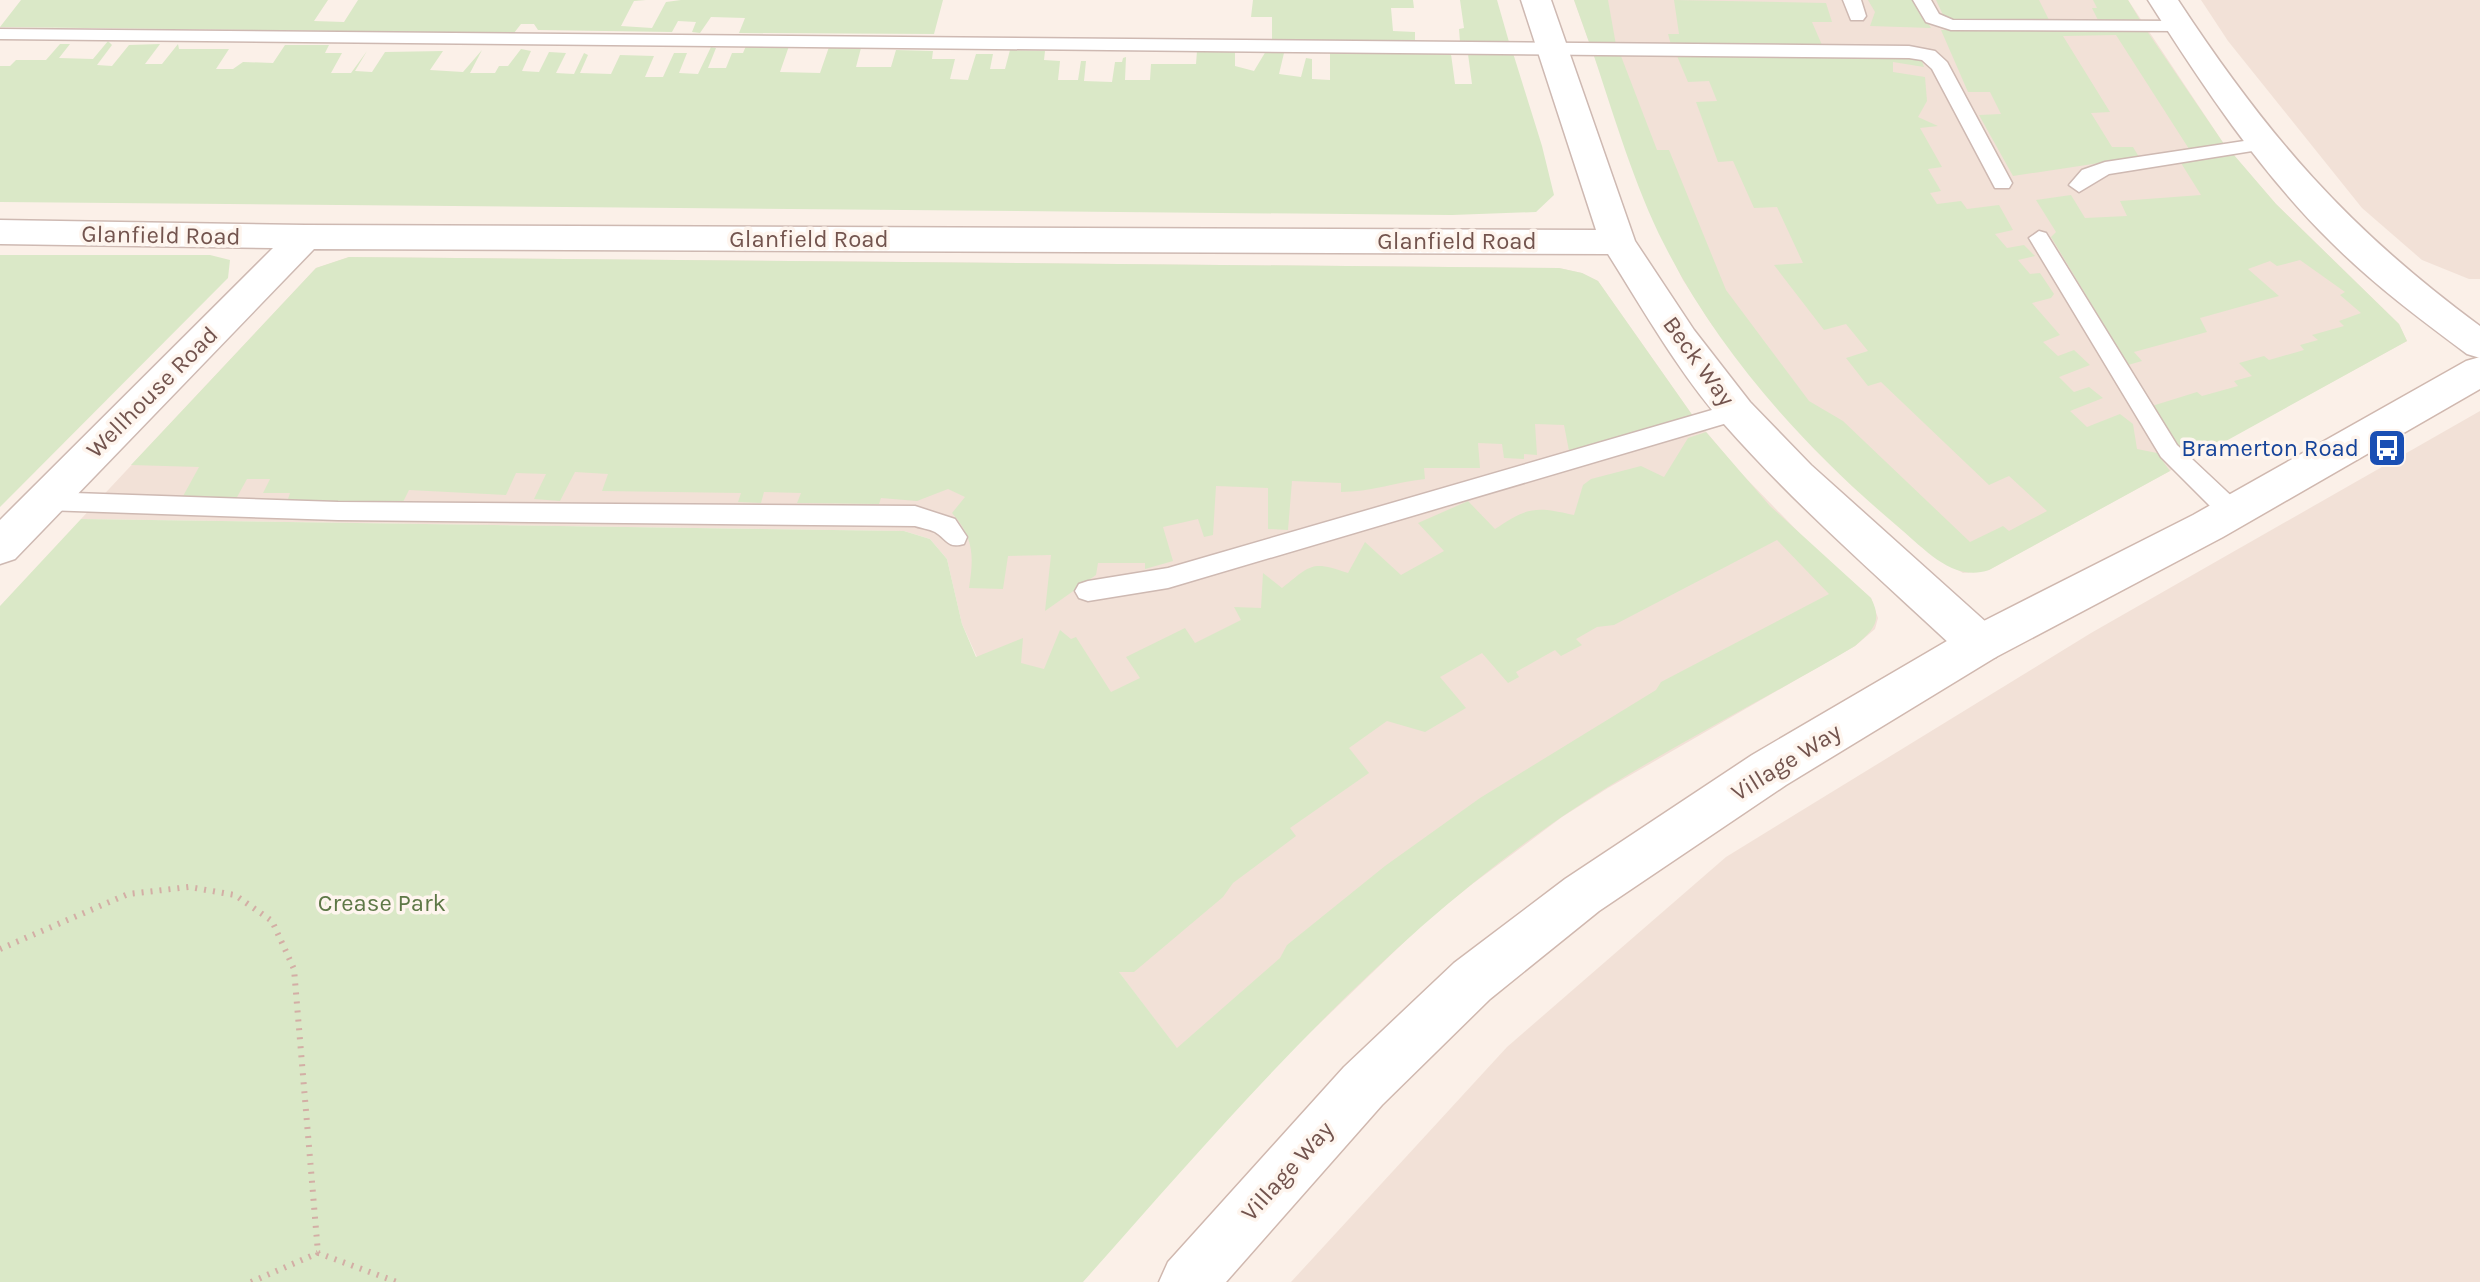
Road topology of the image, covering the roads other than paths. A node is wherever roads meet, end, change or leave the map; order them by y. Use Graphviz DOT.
graph roads {
  1 [pos="1536,0"];
  2 [pos="1922,0"];
  3 [pos="2171,13"];
  4 [pos="0,34"];
  5 [pos="1552,50"];
  6 [pos="2264,144"];
  7 [pos="2002,183"];
  8 [pos="2079,185"];
  9 [pos="0,232"];
  10 [pos="305,237"];
  11 [pos="2039,238"];
  12 [pos="1618,242"];
  13 [pos="2480,345"];
  14 [pos="2480,371"];
  15 [pos="1736,412"];
  16 [pos="45,501"];
  17 [pos="2231,511"];
  18 [pos="955,537"];
  19 [pos="0,547"];
  20 [pos="1088,591"];
  21 [pos="1980,644"];
  22 [pos="1188,1282"];
  1 -- 5 [label="street, Beck Way"];
  2 -- 3 [label="lane"];
  3 -- 6 [label="street"];
  4 -- 5 [label="lane"];
  5 -- 7 [label="lane"];
  5 -- 12 [label="street, Beck Way"];
  6 -- 8 [label="lane"];
  6 -- 13 [label="street"];
  9 -- 10 [label="street, Glanfield Road"];
  10 -- 12 [label="street, Glanfield Road"];
  10 -- 16 [label="street, Wellhouse Road"];
  11 -- 17 [label="lane"];
  12 -- 15 [label="street, Beck Way"];
  14 -- 17 [label="street, Village Way"];
  15 -- 20 [label="lane"];
  15 -- 21 [label="street, Beck Way"];
  16 -- 18 [label="lane"];
  16 -- 19 [label="street, Wellhouse Road"];
  17 -- 21 [label="street, Village Way"];
  21 -- 22 [label="street, Village Way"];
}
